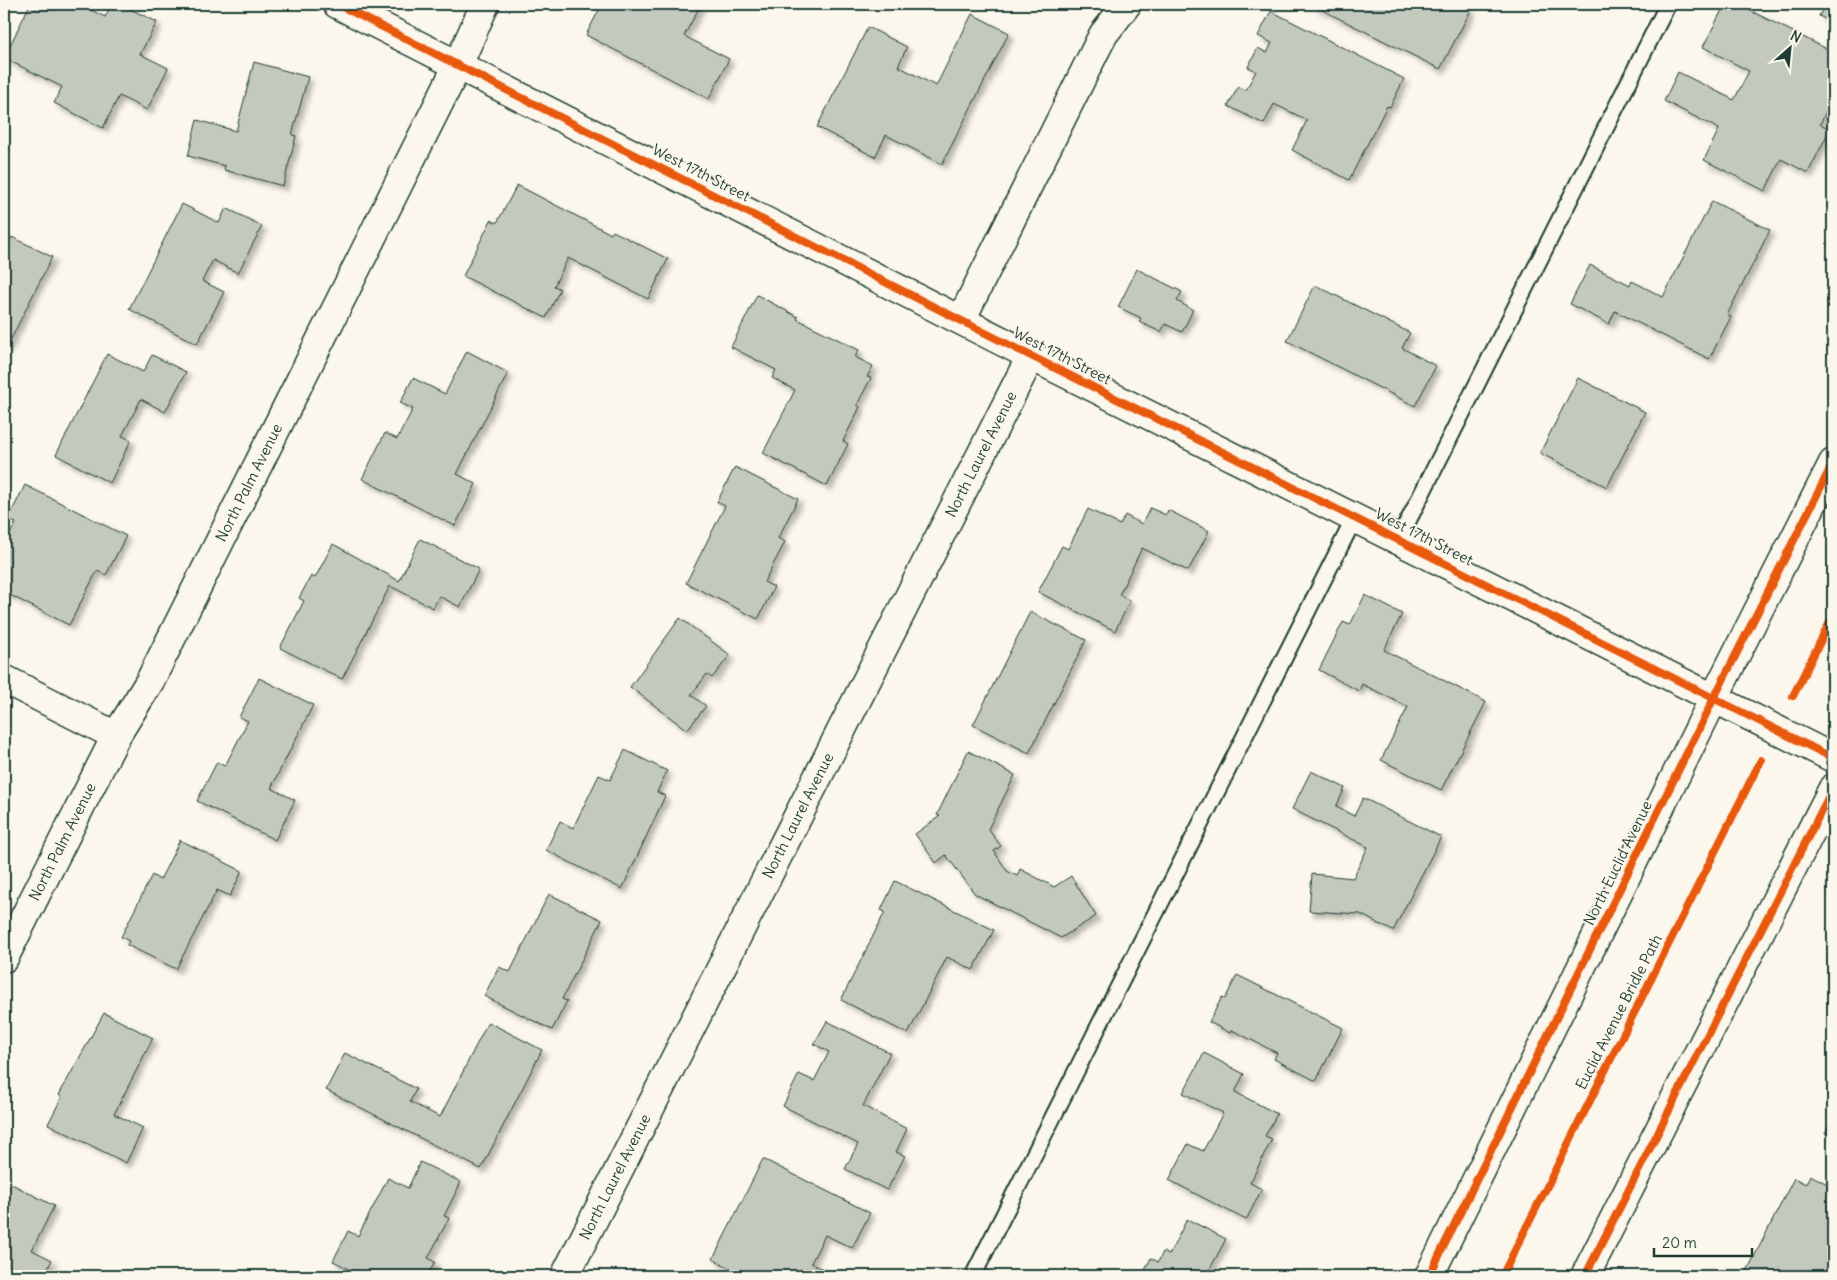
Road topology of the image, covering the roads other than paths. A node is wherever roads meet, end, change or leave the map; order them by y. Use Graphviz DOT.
graph roads {
  1 [pos="337,4"];
  2 [pos="485,4"];
  3 [pos="1127,4"];
  4 [pos="1668,4"];
  5 [pos="458,65"];
  6 [pos="961,320"];
  7 [pos="1031,356"];
  8 [pos="1833,463"];
  9 [pos="1355,516"];
  10 [pos="1399,539"];
  11 [pos="4,679"];
  12 [pos="1714,698"];
  13 [pos="116,736"];
  14 [pos="1833,758"];
  15 [pos="1833,788"];
  16 [pos="4,958"];
  17 [pos="565,1276"];
  18 [pos="973,1276"];
  19 [pos="1429,1276"];
  20 [pos="1585,1276"];
  1 -- 5 [label="street, West 17th Street"];
  2 -- 5 [label="street, North Palm Avenue"];
  3 -- 6 [label="street"];
  4 -- 10 [label="lane"];
  5 -- 6 [label="street, West 17th Street"];
  5 -- 13 [label="street, North Palm Avenue"];
  6 -- 7 [label="street, West 17th Street"];
  7 -- 9 [label="street, West 17th Street"];
  7 -- 17 [label="street, North Laurel Avenue"];
  8 -- 12 [label="street, North Euclid Avenue"];
  9 -- 10 [label="street, West 17th Street"];
  9 -- 18 [label="lane"];
  10 -- 12 [label="street, West 17th Street"];
  11 -- 13 [label="street"];
  12 -- 14 [label="street, West 17th Street"];
  12 -- 19 [label="street, North Euclid Avenue"];
  13 -- 16 [label="street, North Palm Avenue"];
  15 -- 20 [label="street"];
}
